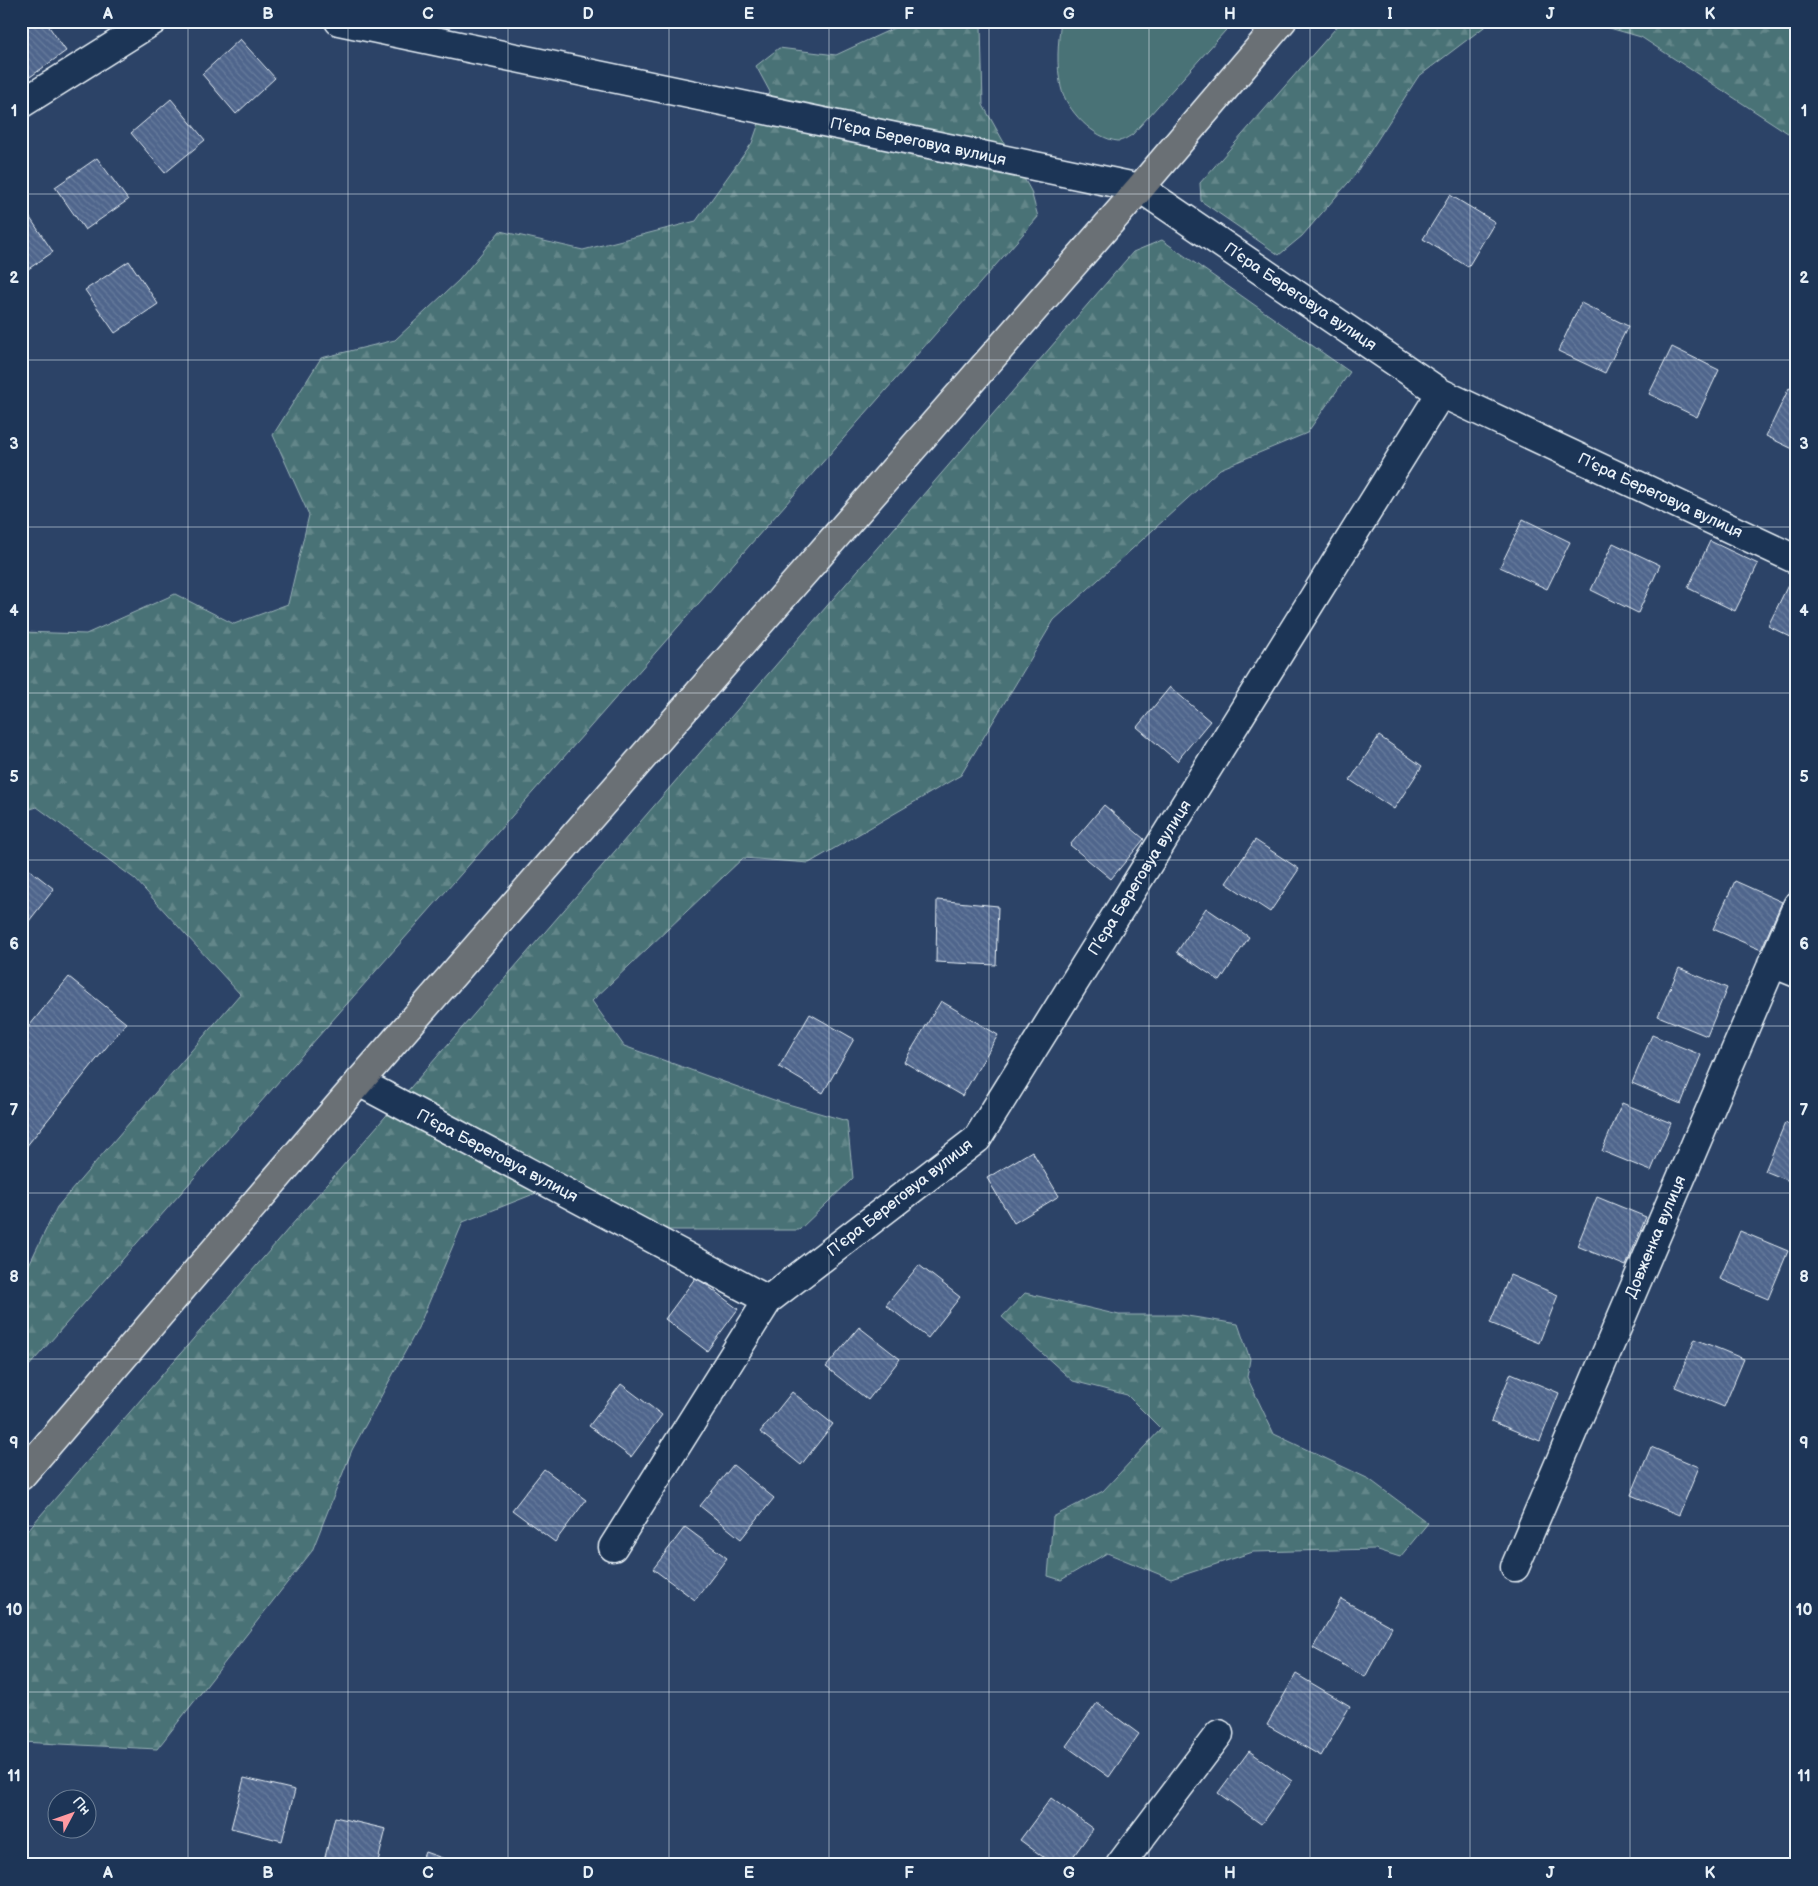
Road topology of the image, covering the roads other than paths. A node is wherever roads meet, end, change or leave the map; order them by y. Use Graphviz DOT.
graph roads {
  1 [pos="153,21"];
  2 [pos="339,21"];
  3 [pos="1282,21"];
  4 [pos="21,104"];
  5 [pos="1140,188"];
  6 [pos="1441,393"];
  7 [pos="1797,560"];
  8 [pos="1797,906"];
  9 [pos="1785,968"];
  10 [pos="359,1082"];
  11 [pos="768,1300"];
  12 [pos="21,1476"];
  13 [pos="613,1546"];
  14 [pos="1515,1567"];
  15 [pos="1219,1734"];
  16 [pos="1120,1865"];
  1 -- 4 [label="street"];
  2 -- 5 [label="street, П’єра Береговуа вулиця"];
  3 -- 5 [label="highway"];
  5 -- 6 [label="street, П’єра Береговуа вулиця"];
  5 -- 10 [label="highway"];
  6 -- 7 [label="street, П’єра Береговуа вулиця"];
  6 -- 11 [label="street, П’єра Береговуа вулиця"];
  8 -- 9 [label="street, Довженка вулиця"];
  9 -- 14 [label="street, Довженка вулиця"];
  10 -- 11 [label="street, П’єра Береговуа вулиця"];
  10 -- 12 [label="highway"];
  11 -- 13 [label="street, П’єра Береговуа вулиця"];
  15 -- 16 [label="street"];
}
